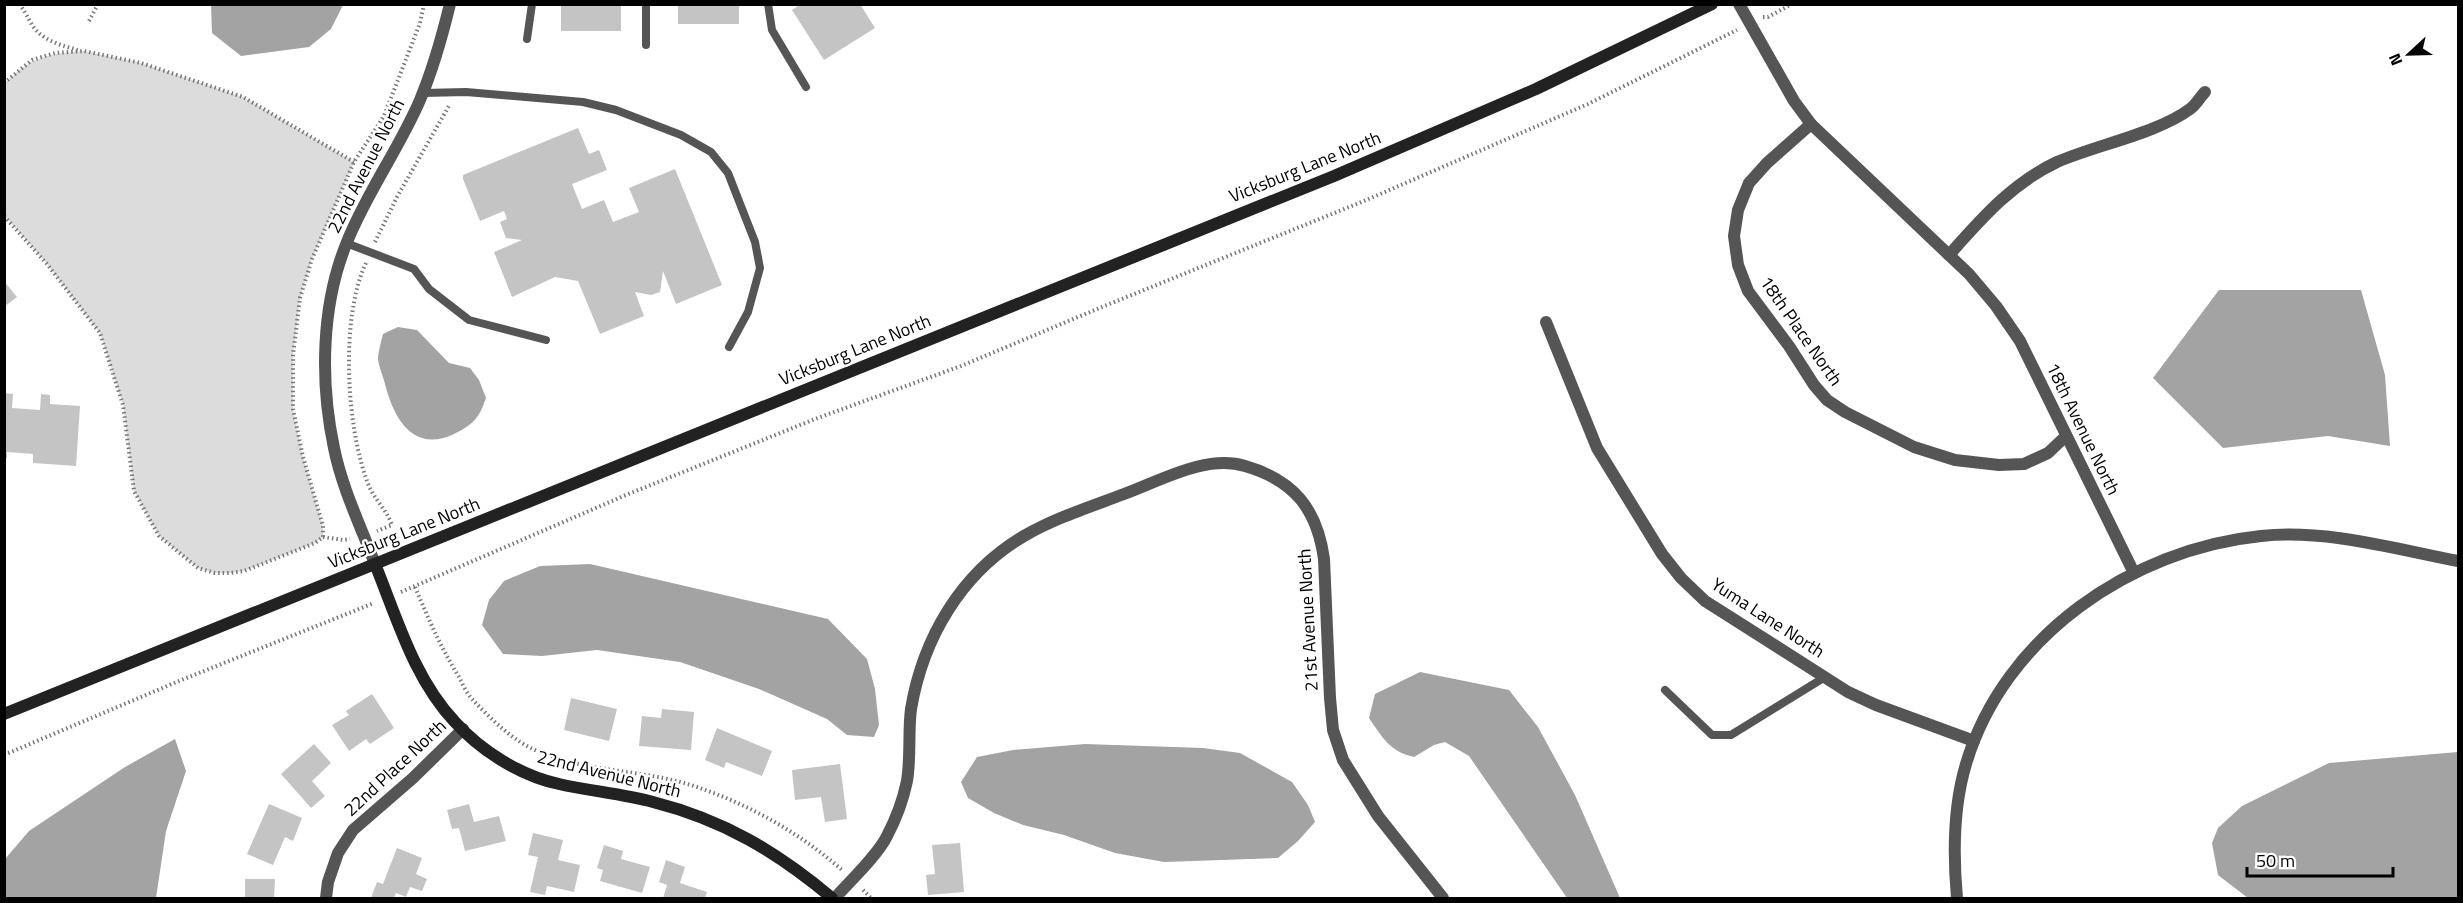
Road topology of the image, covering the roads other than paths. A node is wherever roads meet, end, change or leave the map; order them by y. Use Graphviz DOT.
graph roads {
  1 [pos="450,4"];
  2 [pos="532,4"];
  3 [pos="646,4"];
  4 [pos="768,4"];
  5 [pos="1712,4"];
  6 [pos="1739,4"];
  7 [pos="527,39"];
  8 [pos="646,45"];
  9 [pos="806,87"];
  10 [pos="2205,92"];
  11 [pos="423,93"];
  12 [pos="1811,124"];
  13 [pos="346,243"];
  14 [pos="1949,255"];
  15 [pos="1546,322"];
  16 [pos="546,340"];
  17 [pos="729,347"];
  18 [pos="2066,436"];
  19 [pos="2458,561"];
  20 [pos="375,564"];
  21 [pos="2133,573"];
  22 [pos="1825,677"];
  23 [pos="1665,690"];
  24 [pos="4,714"];
  25 [pos="463,729"];
  26 [pos="1974,741"];
  27 [pos="326,898"];
  28 [pos="833,898"];
  29 [pos="1443,898"];
  30 [pos="1957,898"];
  1 -- 11 [label="street, 22nd Avenue North"];
  2 -- 7 [label="lane"];
  3 -- 8 [label="lane"];
  4 -- 9 [label="lane"];
  5 -- 20 [label="main road, Vicksburg Lane North"];
  6 -- 12 [label="street, 18th Avenue North"];
  10 -- 14 [label="street"];
  11 -- 13 [label="street, 22nd Avenue North"];
  11 -- 17 [label="lane"];
  12 -- 14 [label="street, 18th Avenue North"];
  12 -- 18 [label="street, 18th Place North"];
  13 -- 16 [label="lane"];
  13 -- 20 [label="street, 22nd Avenue North"];
  14 -- 18 [label="street, 18th Avenue North"];
  15 -- 22 [label="street, Yuma Lane North"];
  18 -- 21 [label="street, 18th Avenue North"];
  19 -- 21 [label="street"];
  20 -- 24 [label="main road, Vicksburg Lane North"];
  20 -- 25 [label="main road, 22nd Avenue North"];
  21 -- 26 [label="street"];
  22 -- 23 [label="lane"];
  22 -- 26 [label="street, Yuma Lane North"];
  25 -- 27 [label="street, 22nd Place North"];
  25 -- 28 [label="main road, 22nd Avenue North"];
  26 -- 30 [label="street"];
  28 -- 29 [label="street, 21st Avenue North"];
}
